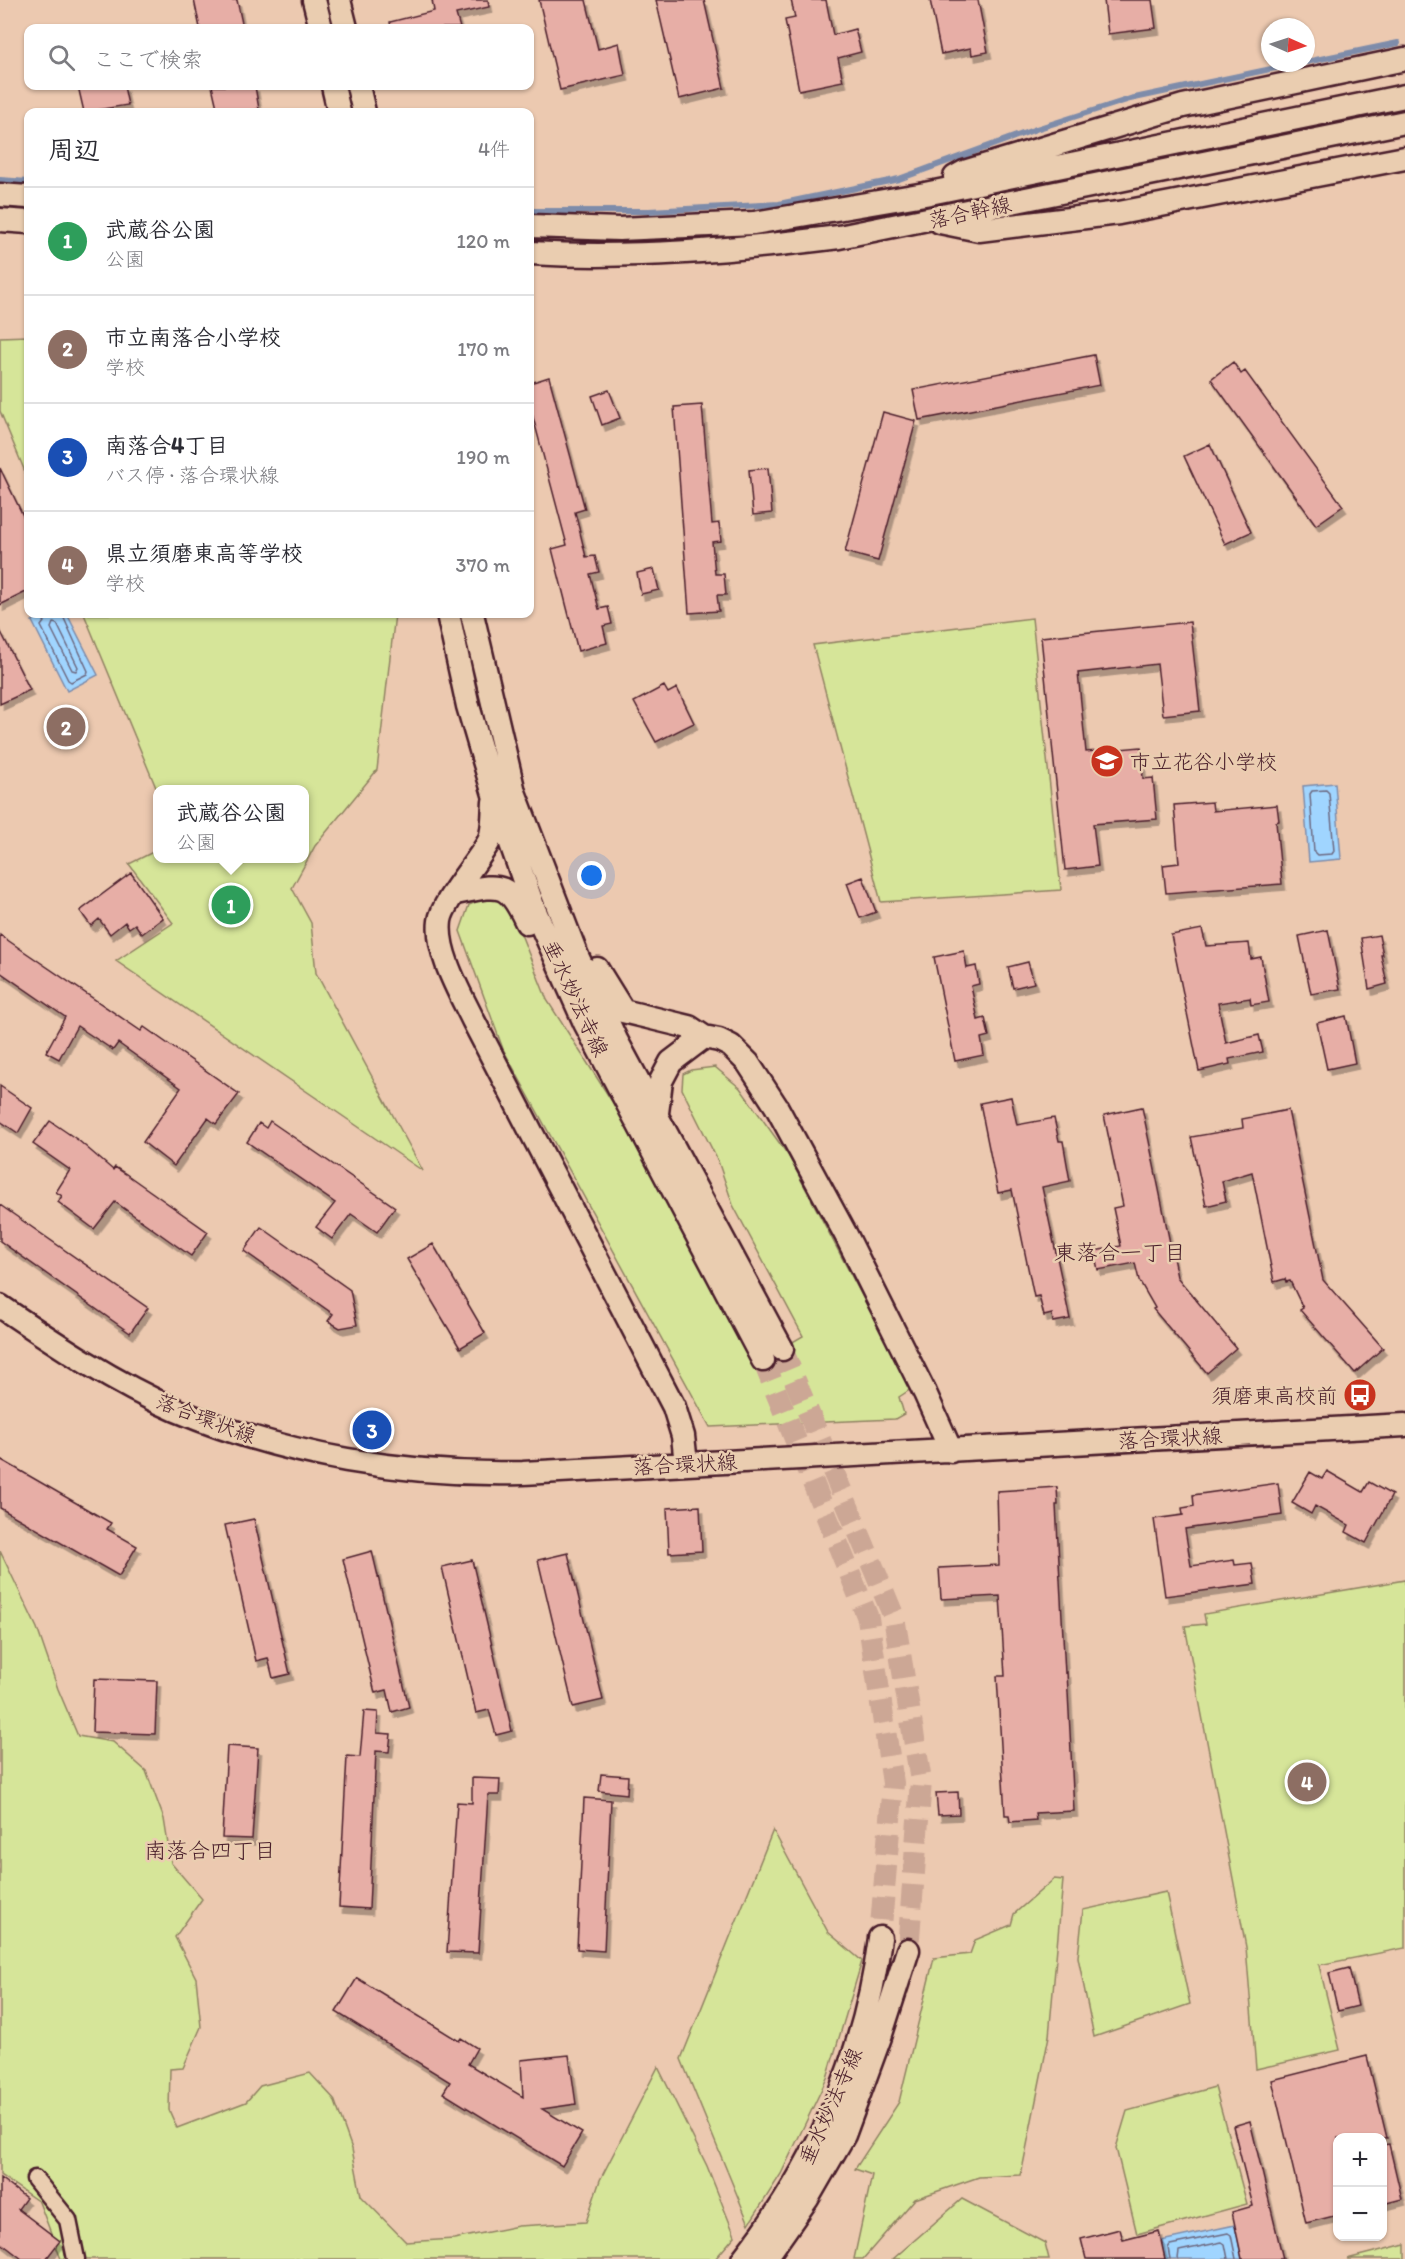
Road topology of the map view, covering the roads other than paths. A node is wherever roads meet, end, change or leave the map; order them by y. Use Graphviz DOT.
graph roads {
  1 [pos="314,0"];
  2 [pos="339,0"];
  3 [pos="320,24"];
  4 [pos="345,24"];
  5 [pos="1405,58"];
  6 [pos="334,90"];
  7 [pos="359,90"];
  8 [pos="1405,96"];
  9 [pos="338,108"];
  10 [pos="363,108"];
  11 [pos="1405,122"];
  12 [pos="1405,158"];
  13 [pos="925,194"];
  14 [pos="0,195"];
  15 [pos="24,197"];
  16 [pos="0,220"];
  17 [pos="931,220"];
  18 [pos="24,222"];
  19 [pos="534,226"];
  20 [pos="534,252"];
  21 [pos="449,618"];
  22 [pos="473,618"];
  23 [pos="495,798"];
  24 [pos="455,893"];
  25 [pos="557,901"];
  26 [pos="585,1023"];
  27 [pos="704,1037"];
  28 [pos="657,1113"];
  29 [pos="0,1306"];
  30 [pos="1405,1425"];
  31 [pos="951,1451"];
  32 [pos="686,1464"];
  33 [pos="880,1938"];
  34 [pos="908,1950"];
  35 [pos="36,2179"];
  36 [pos="76,2259"];
  37 [pos="743,2259"];
  38 [pos="765,2259"];
  1 -- 3 [label="street"];
  2 -- 4 [label="street"];
  5 -- 13 [label="street"];
  6 -- 9 [label="street"];
  7 -- 10 [label="street"];
  8 -- 13 [label="street, 落合幹線"];
  11 -- 17 [label="street, 落合幹線"];
  12 -- 17 [label="street"];
  13 -- 19 [label="street, 落合幹線"];
  14 -- 15 [label="street"];
  16 -- 18 [label="street"];
  17 -- 20 [label="street, 落合幹線"];
  21 -- 23 [label="street, 垂水妙法寺線"];
  22 -- 25 [label="street, 垂水妙法寺線"];
  23 -- 24 [label="street"];
  23 -- 26 [label="street, 垂水妙法寺線"];
  24 -- 26 [label="street"];
  24 -- 32 [label="street"];
  25 -- 27 [label="street"];
  25 -- 28 [label="street, 垂水妙法寺線"];
  26 -- 28 [label="street, 垂水妙法寺線"];
  27 -- 28 [label="street"];
  27 -- 31 [label="street"];
  29 -- 32 [label="street, 落合環状線"];
  30 -- 31 [label="street, 落合環状線"];
  31 -- 32 [label="street, 落合環状線"];
  33 -- 37 [label="street, 垂水妙法寺線"];
  34 -- 38 [label="street, 垂水妙法寺線"];
  35 -- 36 [label="street"];
}
